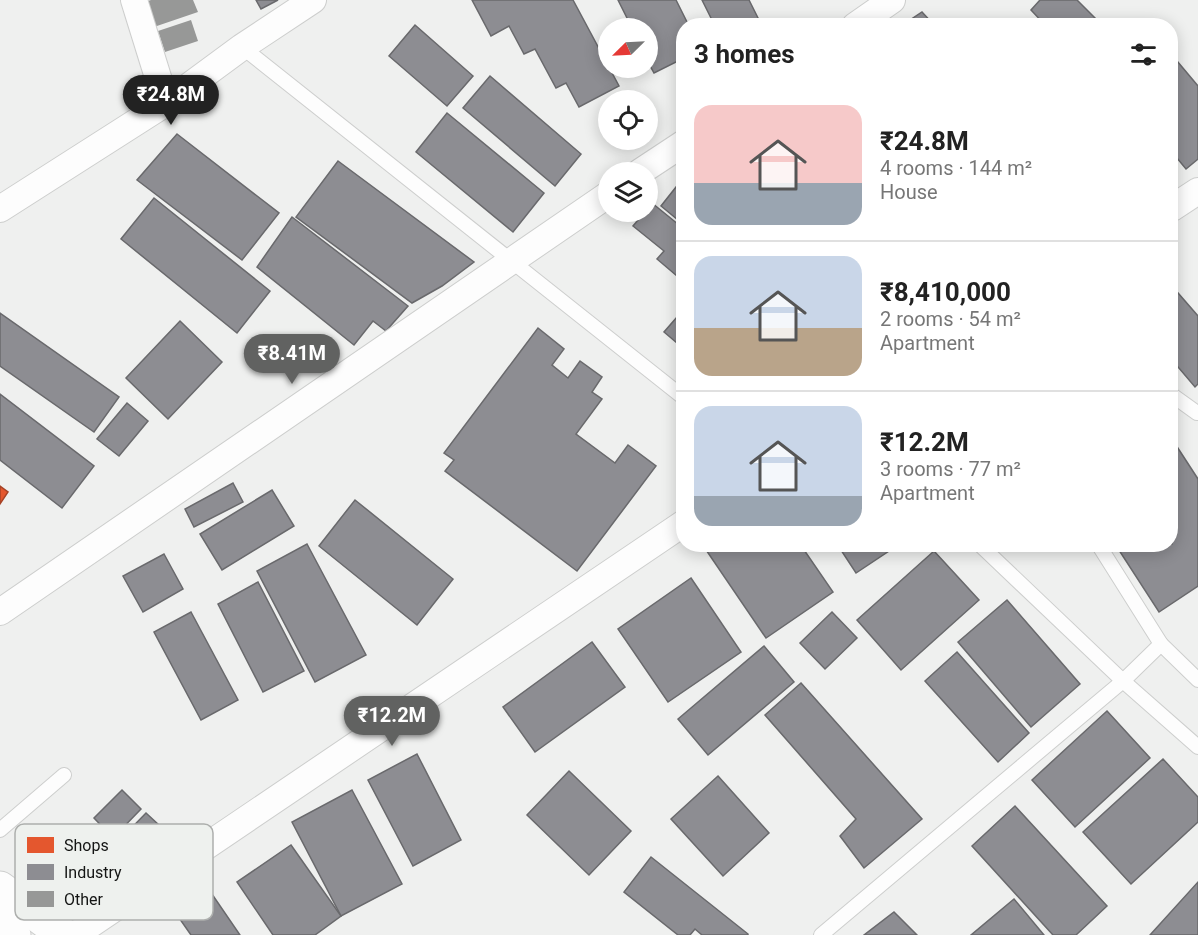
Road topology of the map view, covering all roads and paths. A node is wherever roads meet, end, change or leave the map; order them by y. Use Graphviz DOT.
graph roads {
  1 [pos="134,0"];
  2 [pos="313,0"];
  3 [pos="892,0"];
  4 [pos="866,18"];
  5 [pos="242,47"];
  6 [pos="166,103"];
  7 [pos="676,147"];
  8 [pos="655,162"];
  9 [pos="1198,191"];
  10 [pos="598,201"];
  11 [pos="1178,204"];
  12 [pos="0,209"];
  13 [pos="510,261"];
  14 [pos="676,392"];
  15 [pos="1178,399"];
  16 [pos="1197,412"];
  17 [pos="676,528"];
  18 [pos="987,552"];
  19 [pos="1103,552"];
  20 [pos="0,612"];
  21 [pos="1161,644"];
  22 [pos="1198,680"];
  23 [pos="1123,681"];
  24 [pos="1198,747"];
  25 [pos="64,775"];
  26 [pos="0,830"];
  27 [pos="213,842"];
  28 [pos="0,888"];
  29 [pos="15,899"];
  30 [pos="44,920"];
  31 [pos="97,920"];
  32 [pos="0,924"];
  33 [pos="14,935"];
  34 [pos="64,935"];
  35 [pos="75,935"];
  36 [pos="821,935"];
  1 -- 6 [label="street"];
  2 -- 5 [label="street"];
  3 -- 4 [label="street"];
  5 -- 6 [label="street"];
  5 -- 13 [label="lane"];
  6 -- 12 [label="street"];
  7 -- 8 [label="street"];
  9 -- 11 [label="street"];
  10 -- 13 [label="street"];
  13 -- 14 [label="lane"];
  13 -- 20 [label="street"];
  15 -- 16 [label="lane"];
  17 -- 27 [label="street"];
  18 -- 23 [label="lane"];
  19 -- 21 [label="lane"];
  21 -- 22 [label="lane"];
  21 -- 23 [label="lane"];
  23 -- 24 [label="lane"];
  23 -- 36 [label="lane"];
  25 -- 26 [label="lane"];
  28 -- 29 [label="main road"];
  30 -- 34 [label="main road"];
  31 -- 35 [label="street"];
  32 -- 33 [label="main road"];
}
